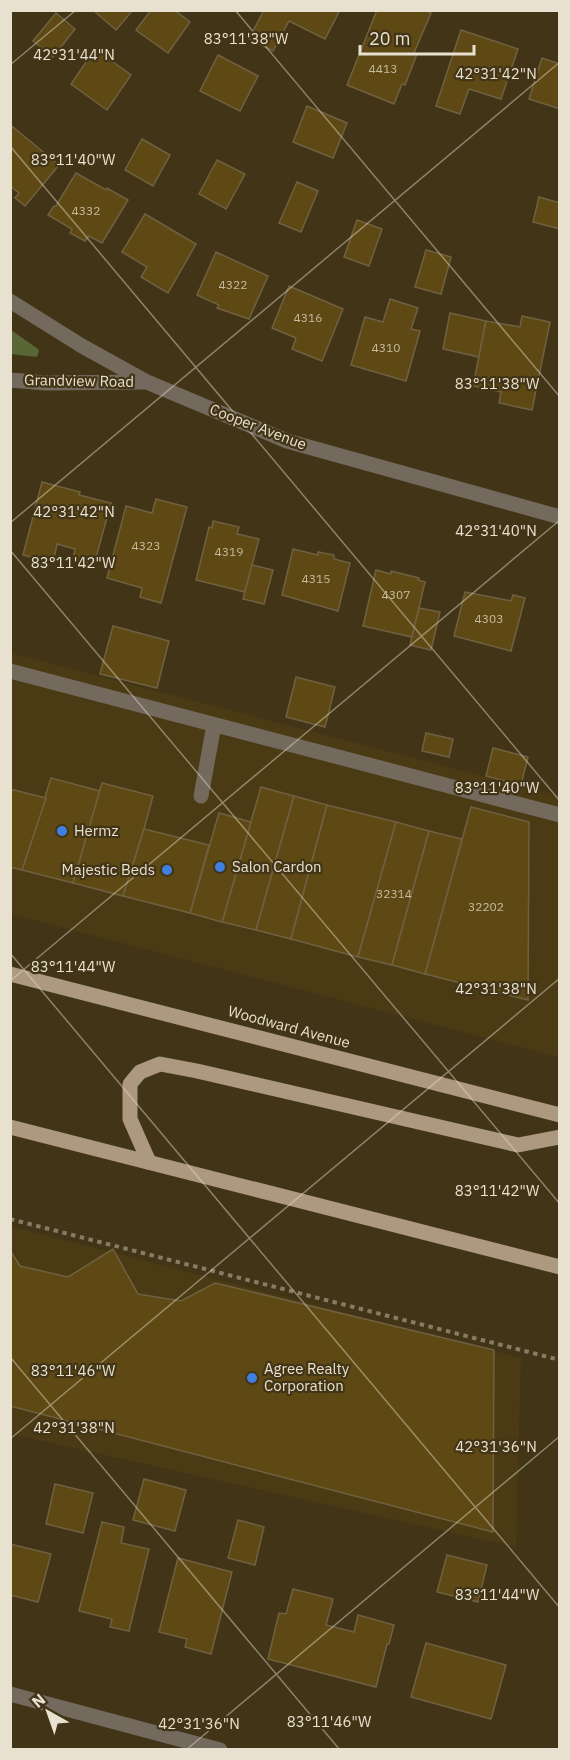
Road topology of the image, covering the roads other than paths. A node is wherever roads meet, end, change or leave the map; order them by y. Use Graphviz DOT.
graph roads {
  1 [pos="10,301"];
  2 [pos="10,380"];
  3 [pos="147,382"];
  4 [pos="560,517"];
  5 [pos="10,671"];
  6 [pos="214,725"];
  7 [pos="201,796"];
  8 [pos="560,815"];
  9 [pos="10,974"];
  10 [pos="560,1115"];
  11 [pos="10,1126"];
  12 [pos="560,1137"];
  13 [pos="149,1162"];
  14 [pos="560,1267"];
  15 [pos="10,1694"];
  16 [pos="220,1749"];
  1 -- 3 [label="street, Cooper Avenue"];
  2 -- 3 [label="street, Grandview Road"];
  3 -- 4 [label="street, Cooper Avenue"];
  5 -- 6 [label="street"];
  6 -- 7 [label="street"];
  6 -- 8 [label="street"];
  9 -- 10 [label="main road, Woodward Avenue"];
  11 -- 13 [label="main road"];
  12 -- 13 [label="main road"];
  13 -- 14 [label="main road"];
  15 -- 16 [label="street"];
}
